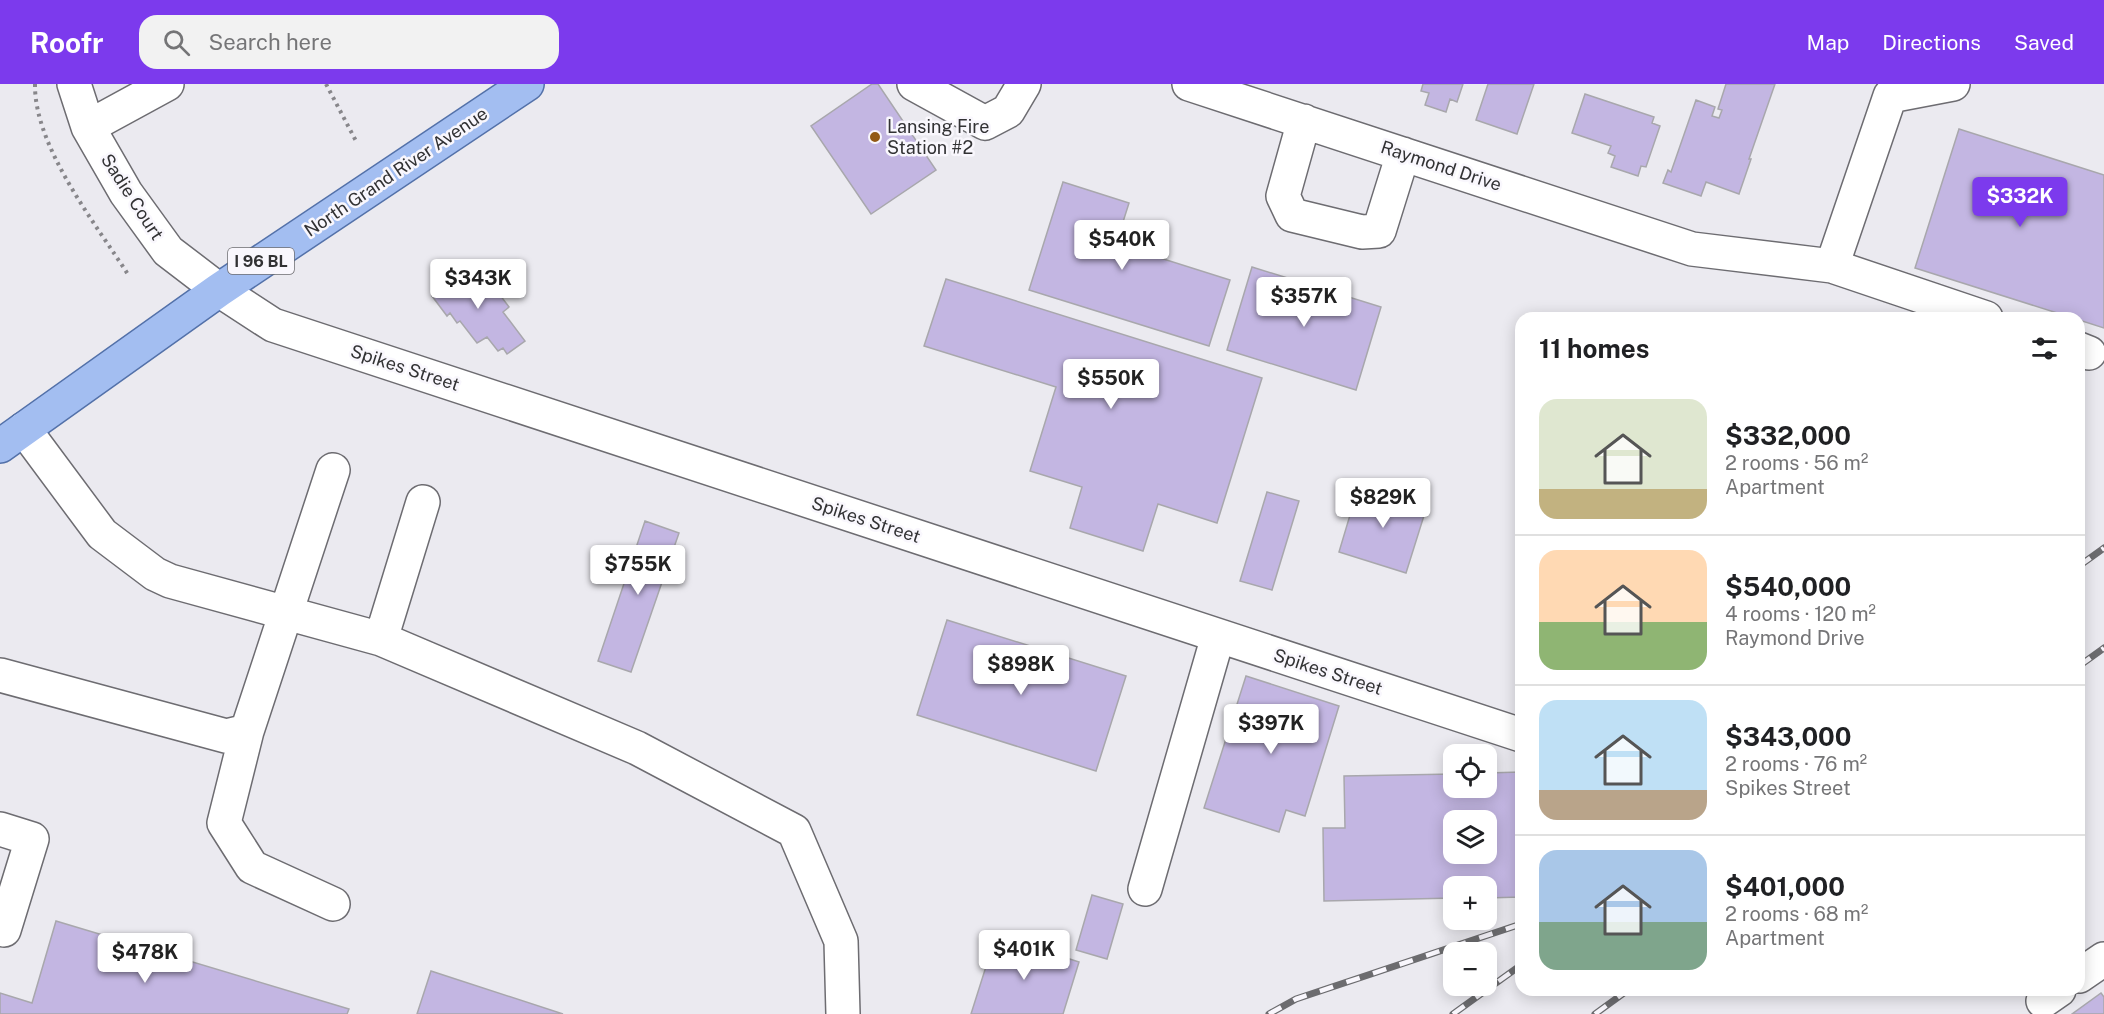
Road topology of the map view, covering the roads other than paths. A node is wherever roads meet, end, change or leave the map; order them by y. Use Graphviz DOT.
graph roads {
  1 [pos="74,84"];
  2 [pos="167,84"];
  3 [pos="527,84"];
  4 [pos="914,84"];
  5 [pos="1024,84"];
  6 [pos="1189,84"];
  7 [pos="1953,84"];
  8 [pos="1304,121"];
  9 [pos="88,127"];
  10 [pos="1403,154"];
  11 [pos="1832,266"];
  12 [pos="219,290"];
  13 [pos="1968,312"];
  14 [pos="12,437"];
  15 [pos="333,470"];
  16 [pos="423,502"];
  17 [pos="285,612"];
  18 [pos="1218,636"];
  19 [pos="381,639"];
  20 [pos="0,675"];
  21 [pos="247,731"];
  22 [pos="1515,733"];
  23 [pos="0,829"];
  24 [pos="1146,889"];
  25 [pos="333,904"];
  26 [pos="0,929"];
  27 [pos="2104,959"];
  28 [pos="2085,972"];
  29 [pos="843,1014"];
  1 -- 9 [label="street, Sadie Court"];
  2 -- 9 [label="street"];
  3 -- 12 [label="main road, North Grand River Avenue / I 96 BL"];
  4 -- 5 [label="street"];
  6 -- 8 [label="street, Raymond Drive"];
  7 -- 11 [label="street"];
  8 -- 10 [label="street, Raymond Drive"];
  8 -- 10 [label="street"];
  9 -- 12 [label="street, Sadie Court"];
  10 -- 11 [label="street, Raymond Drive"];
  11 -- 13 [label="street, Raymond Drive"];
  12 -- 14 [label="main road, North Grand River Avenue / I 96 BL"];
  12 -- 18 [label="street, Spikes Street"];
  14 -- 17 [label="street"];
  15 -- 17 [label="street"];
  16 -- 19 [label="street"];
  17 -- 19 [label="street"];
  17 -- 21 [label="street"];
  18 -- 22 [label="street, Spikes Street"];
  18 -- 24 [label="street"];
  19 -- 29 [label="street"];
  20 -- 21 [label="street"];
  21 -- 25 [label="street"];
  23 -- 26 [label="street"];
  27 -- 28 [label="street"];
}
